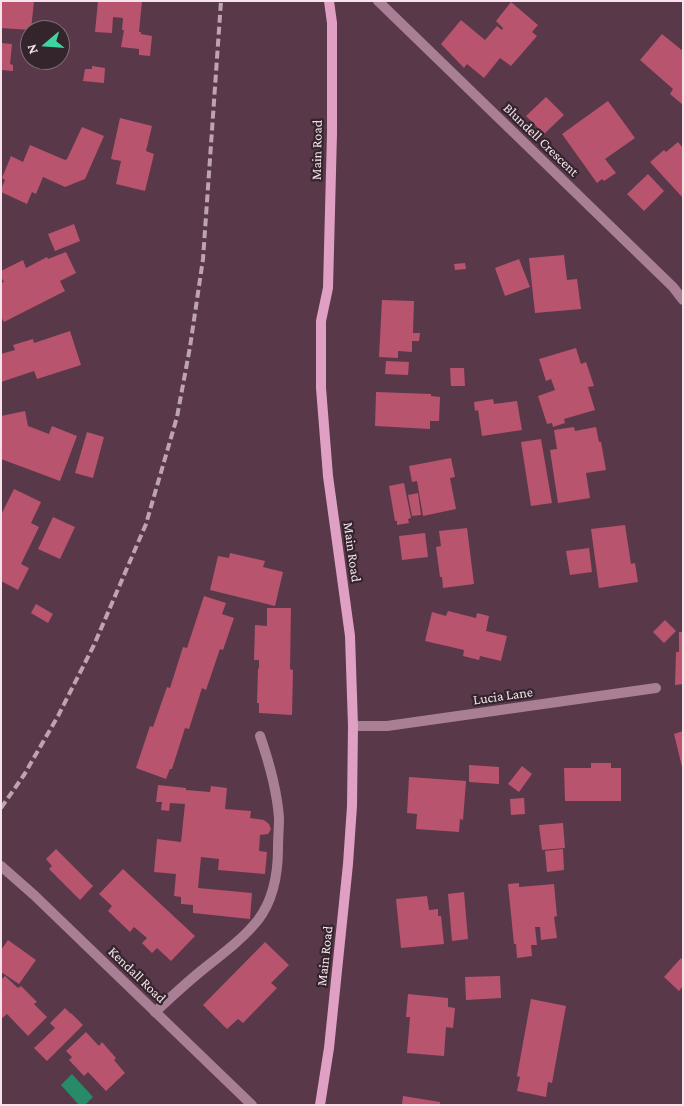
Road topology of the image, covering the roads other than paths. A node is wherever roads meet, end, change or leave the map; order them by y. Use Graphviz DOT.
graph roads {
  1 [pos="329,1"];
  2 [pos="378,1"];
  3 [pos="683,300"];
  4 [pos="656,688"];
  5 [pos="353,726"];
  6 [pos="260,736"];
  7 [pos="2,866"];
  8 [pos="156,1012"];
  9 [pos="252,1105"];
  10 [pos="320,1105"];
  1 -- 5 [label="main road, Main Road"];
  2 -- 3 [label="street, Blundell Crescent"];
  4 -- 5 [label="street, Lucia Lane"];
  5 -- 10 [label="main road, Main Road"];
  6 -- 8 [label="street"];
  7 -- 8 [label="street, Kendall Road"];
  8 -- 9 [label="street, Kendall Road"];
}
